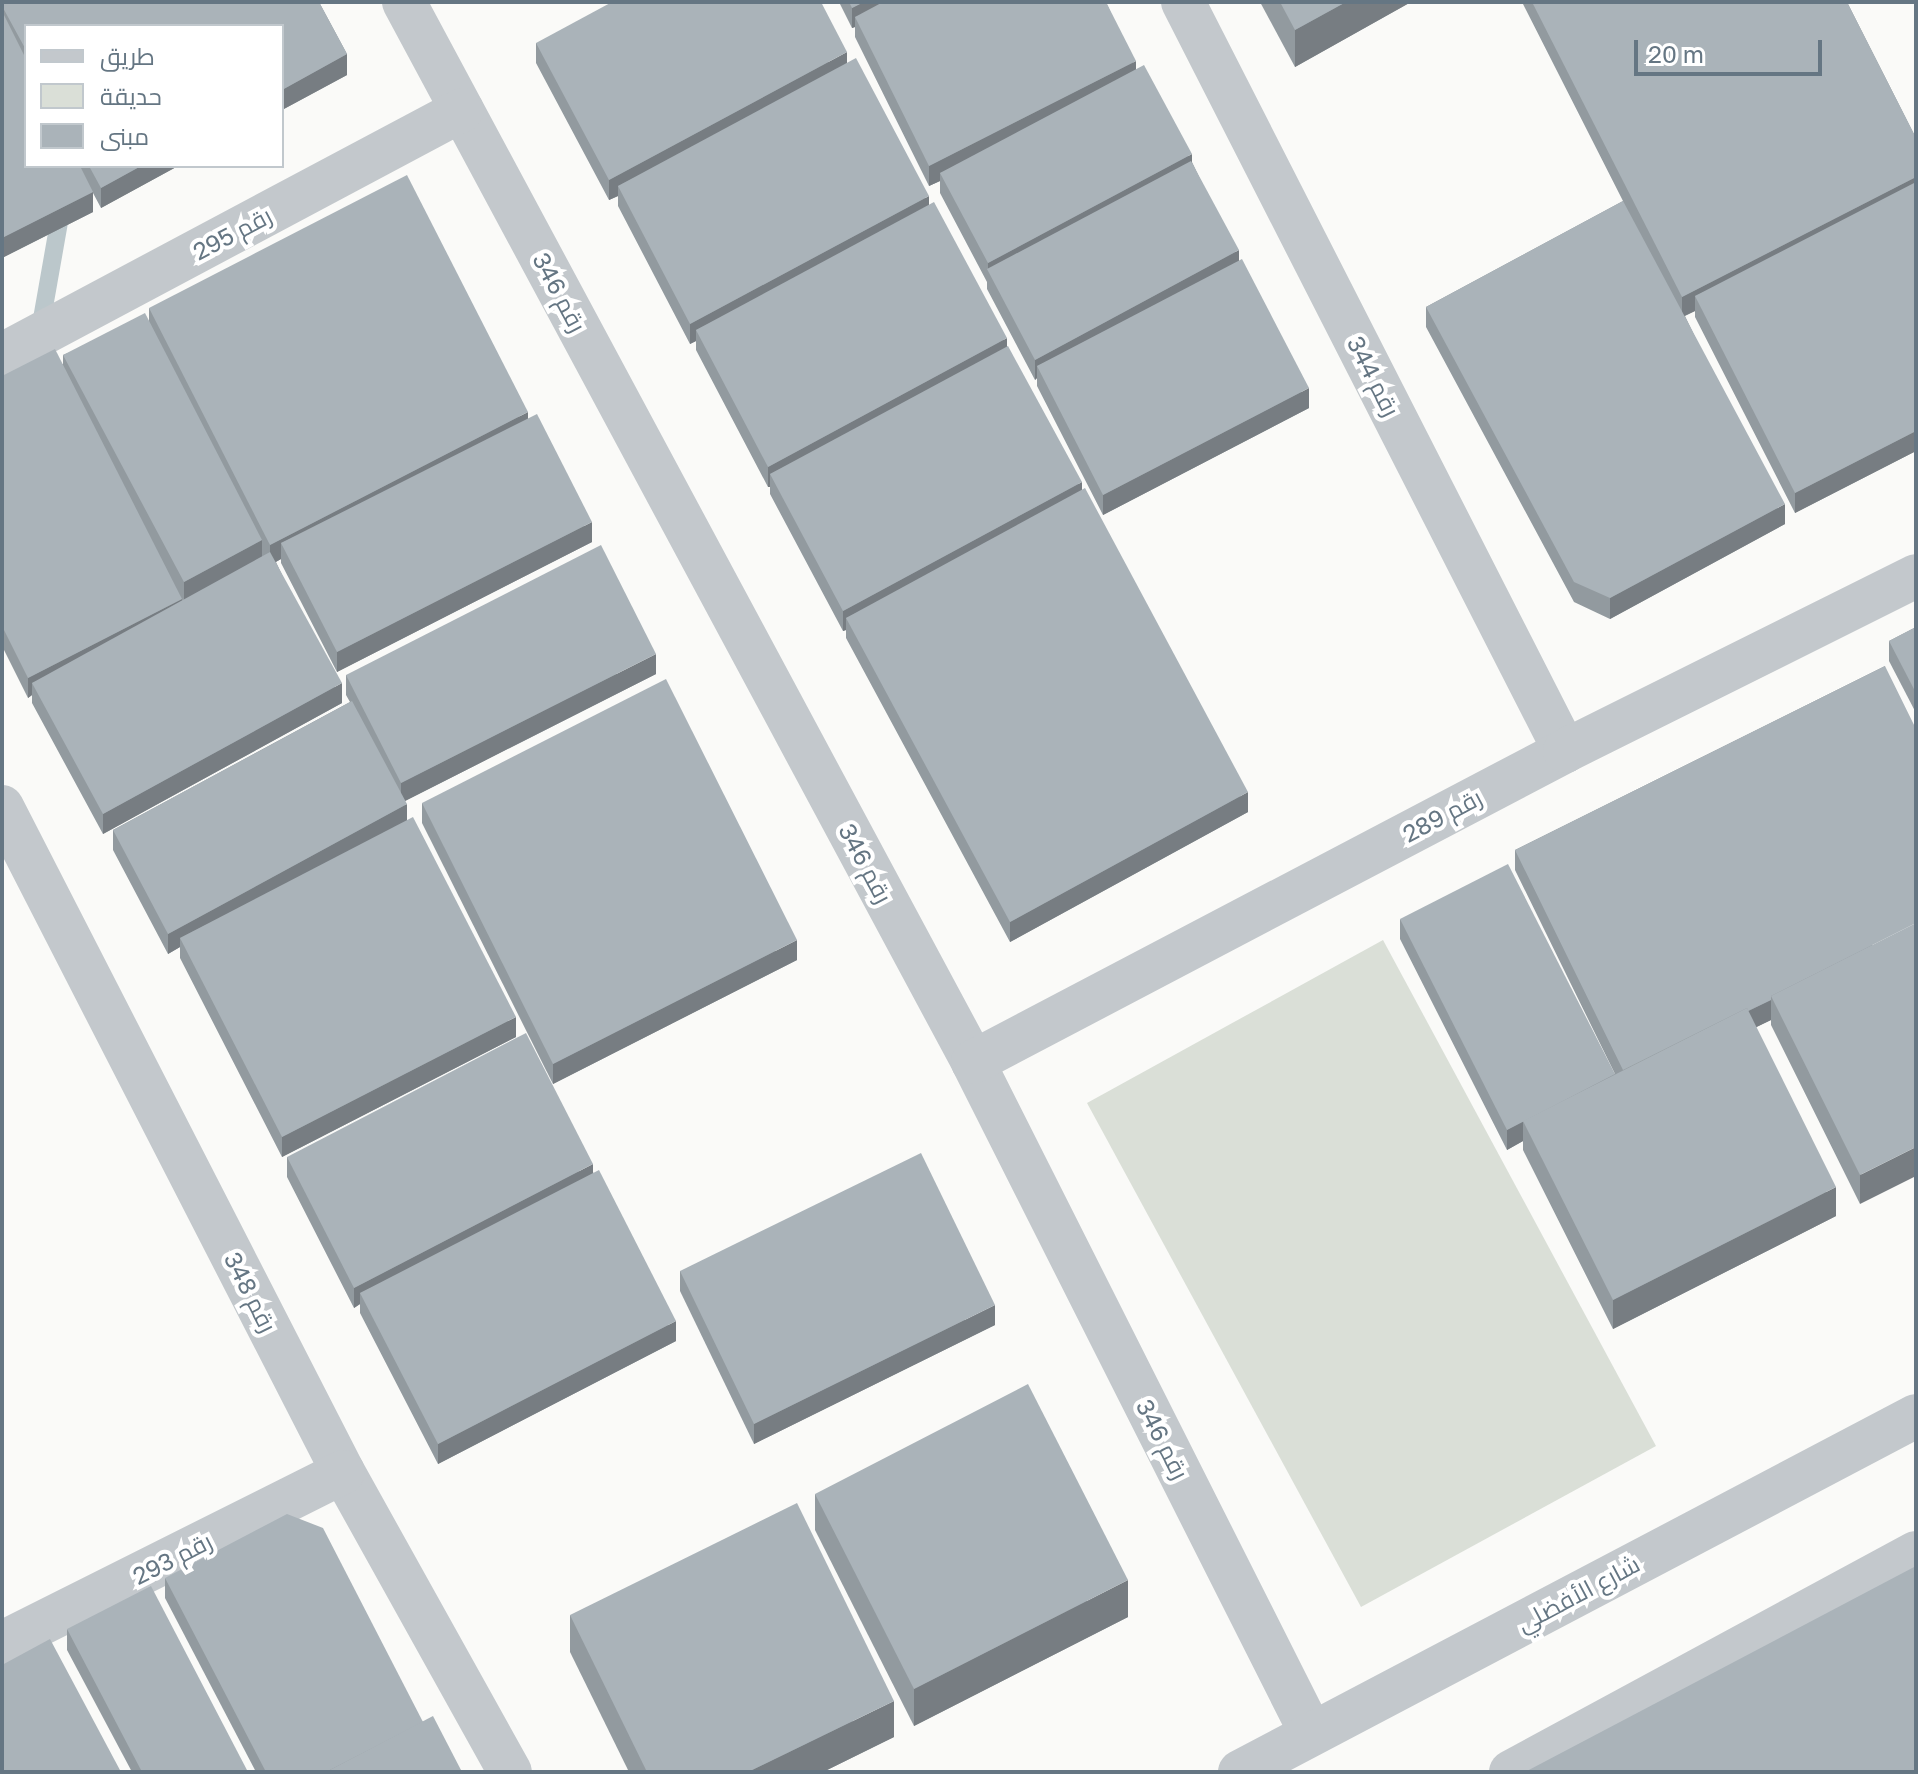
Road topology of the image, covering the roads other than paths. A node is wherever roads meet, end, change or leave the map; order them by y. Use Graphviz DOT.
graph roads {
  1 [pos="404,2"];
  2 [pos="1183,2"];
  3 [pos="462,110"];
  4 [pos="2,355"];
  5 [pos="1916,576"];
  6 [pos="1565,751"];
  7 [pos="2,807"];
  8 [pos="973,1062"];
  9 [pos="1916,1416"];
  10 [pos="343,1472"];
  11 [pos="1916,1553"];
  12 [pos="2,1643"];
  13 [pos="1311,1733"];
  14 [pos="510,1772"];
  15 [pos="1240,1772"];
  16 [pos="1511,1772"];
  1 -- 3 [label="street, رقم 346"];
  2 -- 6 [label="street, رقم 344"];
  3 -- 4 [label="street, رقم 295"];
  3 -- 8 [label="street, رقم 346"];
  5 -- 6 [label="street, رقم 289"];
  6 -- 8 [label="street, رقم 289"];
  7 -- 10 [label="street, رقم 348"];
  8 -- 13 [label="street, رقم 346"];
  9 -- 13 [label="street, شارع الأفضلي"];
  10 -- 12 [label="street, رقم 293"];
  10 -- 14 [label="street, رقم 348"];
  11 -- 16 [label="street"];
  13 -- 15 [label="street, شارع الأفضلي"];
}
